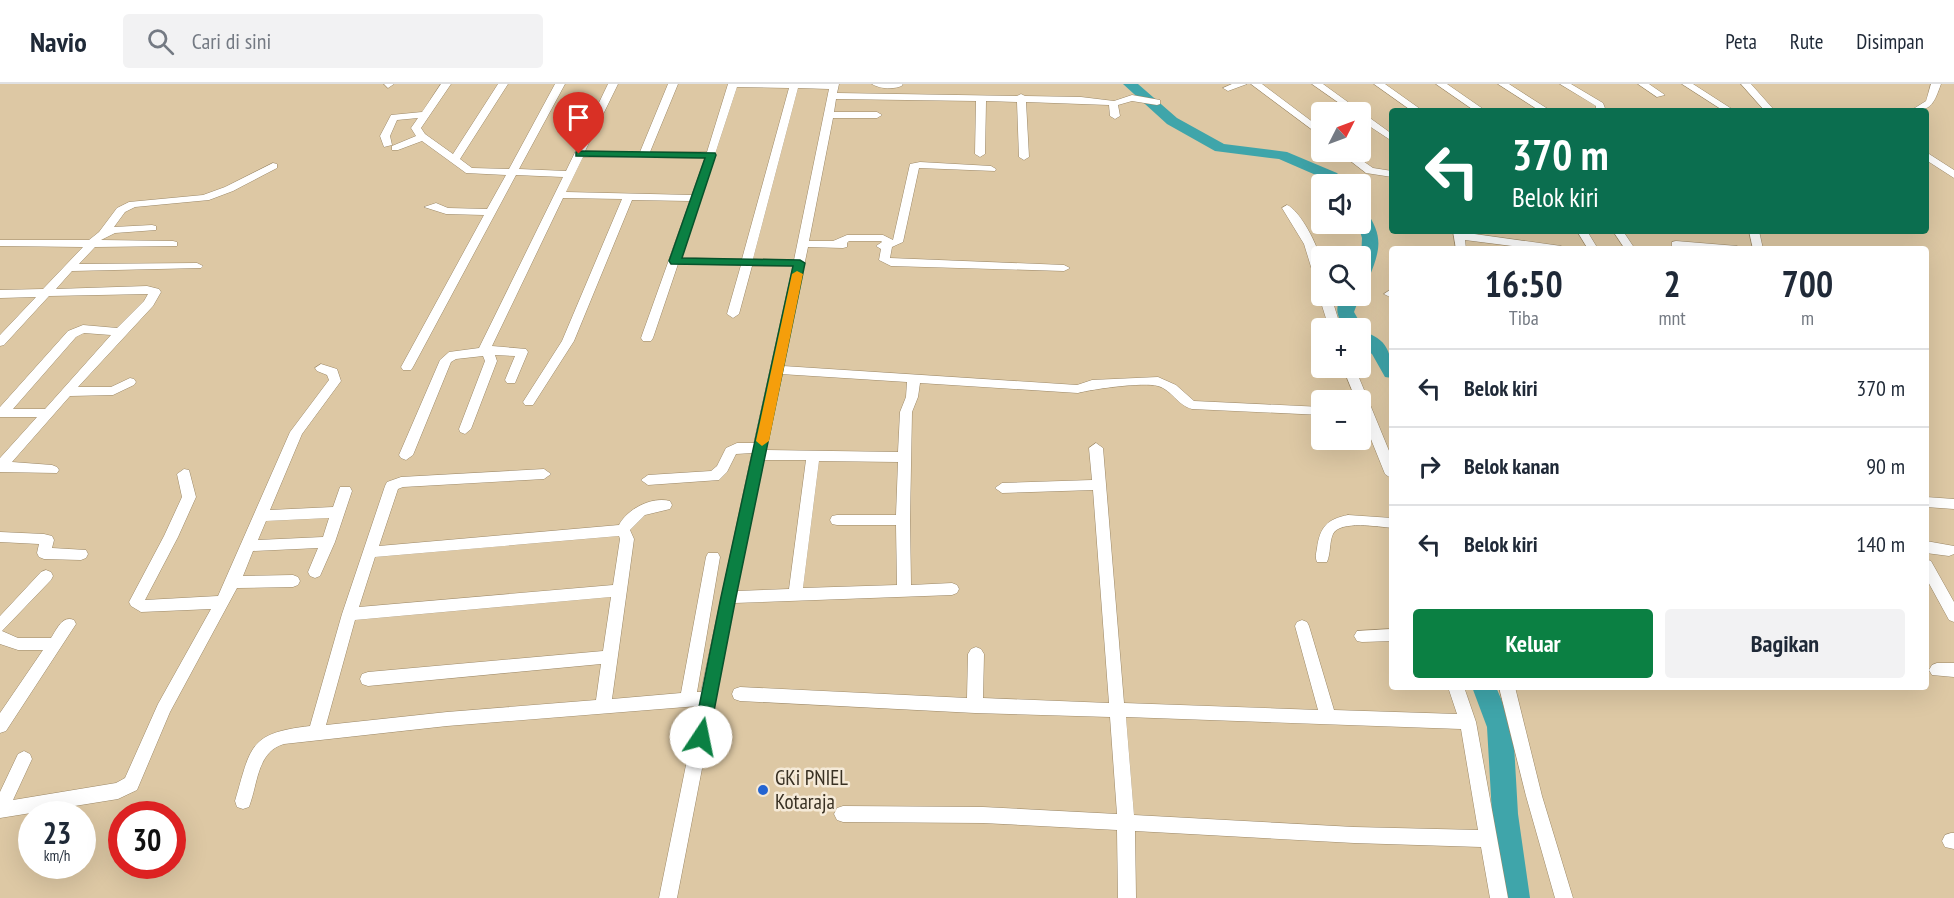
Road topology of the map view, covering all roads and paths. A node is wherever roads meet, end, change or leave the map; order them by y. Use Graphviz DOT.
graph roads {
  1 [pos="446,84"];
  2 [pos="503,84"];
  3 [pos="560,84"];
  4 [pos="613,84"];
  5 [pos="674,84"];
  6 [pos="734,84"];
  7 [pos="877,84"];
  8 [pos="1242,84"];
  9 [pos="1256,84"];
  10 [pos="1317,84"];
  11 [pos="1379,84"];
  12 [pos="1441,84"];
  13 [pos="1503,84"];
  14 [pos="1565,84"];
  15 [pos="1642,84"];
  16 [pos="1687,84"];
  17 [pos="1746,84"];
  18 [pos="1936,84"];
  19 [pos="795,85"];
  20 [pos="898,85"];
  21 [pos="1228,88"];
  22 [pos="834,89"];
  23 [pos="1660,94"];
  24 [pos="981,97"];
  25 [pos="1021,98"];
  26 [pos="1158,102"];
  27 [pos="1342,102"];
  28 [pos="1113,104"];
  29 [pos="1414,108"];
  30 [pos="1477,108"];
  31 [pos="1541,108"];
  32 [pos="1600,108"];
  33 [pos="1725,108"];
  34 [pos="1770,108"];
  35 [pos="1920,108"];
  36 [pos="424,115"];
  37 [pos="830,115"];
  38 [pos="877,115"];
  39 [pos="1115,116"];
  40 [pos="1371,123"];
  41 [pos="1311,126"];
  42 [pos="1389,136"];
  43 [pos="423,138"];
  44 [pos="579,154"];
  45 [pos="644,154"];
  46 [pos="980,154"];
  47 [pos="711,155"];
  48 [pos="1024,157"];
  49 [pos="1929,157"];
  50 [pos="455,159"];
  51 [pos="1358,162"];
  52 [pos="273,166"];
  53 [pos="991,169"];
  54 [pos="512,173"];
  55 [pos="570,174"];
  56 [pos="1954,175"];
  57 [pos="1389,176"];
  58 [pos="561,195"];
  59 [pos="627,197"];
  60 [pos="696,198"];
  61 [pos="429,207"];
  62 [pos="1287,208"];
  63 [pos="490,212"];
  64 [pos="152,228"];
  65 [pos="104,232"];
  66 [pos="1465,234"];
  67 [pos="0,243"];
  68 [pos="93,243"];
  69 [pos="173,244"];
  70 [pos="804,244"];
  71 [pos="1676,244"];
  72 [pos="887,246"];
  73 [pos="1311,246"];
  74 [pos="1542,246"];
  75 [pos="1700,246"];
  76 [pos="675,261"];
  77 [pos="748,262"];
  78 [pos="800,263"];
  79 [pos="197,266"];
  80 [pos="71,268"];
  81 [pos="1065,268"];
  82 [pos="48,293"];
  83 [pos="0,294"];
  84 [pos="733,314"];
  85 [pos="120,332"];
  86 [pos="647,338"];
  87 [pos="0,342"];
  88 [pos="483,351"];
  89 [pos="407,367"];
  90 [pos="321,368"];
  91 [pos="776,370"];
  92 [pos="914,379"];
  93 [pos="511,380"];
  94 [pos="130,382"];
  95 [pos="68,392"];
  96 [pos="529,402"];
  97 [pos="1311,410"];
  98 [pos="1,413"];
  99 [pos="50,413"];
  100 [pos="1371,428"];
  101 [pos="465,429"];
  102 [pos="1096,448"];
  103 [pos="760,451"];
  104 [pos="406,455"];
  105 [pos="813,455"];
  106 [pos="904,456"];
  107 [pos="1,464"];
  108 [pos="1389,467"];
  109 [pos="52,470"];
  110 [pos="184,474"];
  111 [pos="544,474"];
  112 [pos="648,480"];
  113 [pos="1099,485"];
  114 [pos="1002,488"];
  115 [pos="345,491"];
  116 [pos="1929,502"];
  117 [pos="1954,504"];
  118 [pos="665,505"];
  119 [pos="338,512"];
  120 [pos="261,516"];
  121 [pos="837,520"];
  122 [pos="903,520"];
  123 [pos="1389,523"];
  124 [pos="623,530"];
  125 [pos="0,537"];
  126 [pos="328,542"];
  127 [pos="248,546"];
  128 [pos="1929,547"];
  129 [pos="1948,550"];
  130 [pos="370,552"];
  131 [pos="81,554"];
  132 [pos="713,557"];
  133 [pos="1322,558"];
  134 [pos="315,572"];
  135 [pos="1929,575"];
  136 [pos="46,576"];
  137 [pos="293,581"];
  138 [pos="233,582"];
  139 [pos="952,589"];
  140 [pos="620,590"];
  141 [pos="904,591"];
  142 [pos="795,595"];
  143 [pos="728,597"];
  144 [pos="222,602"];
  145 [pos="349,614"];
  146 [pos="1954,616"];
  147 [pos="69,624"];
  148 [pos="1302,626"];
  149 [pos="0,627"];
  150 [pos="1389,635"];
  151 [pos="1362,636"];
  152 [pos="0,637"];
  153 [pos="55,644"];
  154 [pos="976,654"];
  155 [pos="610,657"];
  156 [pos="1937,670"];
  157 [pos="1954,670"];
  158 [pos="368,679"];
  159 [pos="1457,690"];
  160 [pos="1509,690"];
  161 [pos="740,694"];
  162 [pos="709,698"];
  163 [pos="688,699"];
  164 [pos="603,706"];
  165 [pos="975,706"];
  166 [pos="1118,710"];
  167 [pos="1328,716"];
  168 [pos="1468,722"];
  169 [pos="0,726"];
  170 [pos="316,733"];
  171 [pos="24,759"];
  172 [pos="243,801"];
  173 [pos="843,814"];
  174 [pos="1126,822"];
  175 [pos="1489,838"];
  176 [pos="668,898"];
  177 [pos="1127,898"];
  178 [pos="1499,898"];
  179 [pos="1564,898"];
  1 -- 36 [label="street"];
  2 -- 50 [label="street"];
  3 -- 54 [label="street"];
  4 -- 44 [label="street"];
  5 -- 45 [label="street"];
  6 -- 19 [label="street"];
  6 -- 47 [label="street"];
  7 -- 20 [label="street"];
  8 -- 21 [label="street"];
  9 -- 41 [label="street"];
  10 -- 27 [label="street"];
  11 -- 29 [label="street"];
  12 -- 30 [label="street"];
  13 -- 31 [label="street"];
  14 -- 32 [label="street"];
  15 -- 23 [label="street"];
  16 -- 33 [label="street"];
  17 -- 34 [label="street"];
  18 -- 35 [label="street"];
  19 -- 22 [label="street"];
  19 -- 77 [label="street"];
  22 -- 24 [label="street"];
  22 -- 37 [label="street"];
  24 -- 25 [label="street"];
  24 -- 46 [label="street"];
  25 -- 28 [label="street"];
  25 -- 48 [label="street"];
  26 -- 28 [label="street"];
  28 -- 39 [label="street"];
  36 -- 43 [label="street"];
  36 -- 43 [label="street"];
  37 -- 38 [label="street"];
  37 -- 70 [label="street"];
  40 -- 42 [label="street"];
  43 -- 50 [label="street"];
  44 -- 45 [label="street"];
  44 -- 55 [label="street"];
  45 -- 47 [label="street"];
  47 -- 60 [label="street"];
  49 -- 56 [label="street"];
  50 -- 54 [label="street"];
  51 -- 57 [label="street"];
  52 -- 65 [label="street"];
  53 -- 72 [label="street"];
  54 -- 55 [label="street"];
  54 -- 63 [label="street"];
  55 -- 58 [label="street"];
  58 -- 59 [label="street"];
  58 -- 88 [label="street"];
  59 -- 60 [label="street"];
  59 -- 96 [label="street"];
  60 -- 76 [label="street"];
  61 -- 63 [label="street"];
  62 -- 73 [label="street"];
  63 -- 89 [label="street"];
  64 -- 65 [label="street"];
  65 -- 68 [label="street"];
  66 -- 74 [label="street"];
  67 -- 68 [label="street"];
  68 -- 69 [label="street"];
  68 -- 80 [label="street"];
  70 -- 72 [label="street"];
  70 -- 78 [label="street"];
  71 -- 75 [label="street"];
  72 -- 81 [label="street"];
  76 -- 77 [label="street"];
  76 -- 86 [label="street"];
  77 -- 78 [label="street"];
  77 -- 84 [label="street"];
  78 -- 91 [label="street"];
  79 -- 80 [label="street"];
  80 -- 82 [label="street"];
  82 -- 83 [label="street"];
  82 -- 85 [label="street"];
  82 -- 87 [label="street"];
  85 -- 95 [label="street"];
  85 -- 98 [label="street"];
  88 -- 93 [label="street"];
  88 -- 101 [label="street"];
  88 -- 104 [label="street"];
  90 -- 120 [label="street"];
  91 -- 92 [label="street"];
  91 -- 103 [label="street"];
  92 -- 97 [label="street"];
  92 -- 106 [label="street"];
  94 -- 95 [label="street"];
  95 -- 99 [label="street"];
  98 -- 99 [label="street"];
  99 -- 107 [label="street"];
  100 -- 108 [label="street"];
  102 -- 113 [label="street"];
  103 -- 105 [label="street"];
  103 -- 112 [label="street"];
  103 -- 143 [label="street"];
  105 -- 106 [label="street"];
  105 -- 142 [label="street"];
  106 -- 122 [label="street"];
  107 -- 109 [label="street"];
  110 -- 144 [label="street"];
  111 -- 130 [label="street"];
  113 -- 114 [label="street"];
  113 -- 166 [label="street"];
  115 -- 119 [label="street"];
  116 -- 117 [label="street"];
  118 -- 124 [label="street"];
  119 -- 120 [label="street"];
  119 -- 126 [label="street"];
  120 -- 127 [label="street"];
  121 -- 122 [label="street"];
  122 -- 141 [label="street"];
  123 -- 133 [label="street"];
  124 -- 130 [label="street"];
  124 -- 140 [label="street"];
  125 -- 131 [label="street"];
  126 -- 127 [label="street"];
  126 -- 134 [label="street"];
  127 -- 138 [label="street"];
  128 -- 129 [label="street"];
  130 -- 145 [label="street"];
  132 -- 163 [label="street"];
  135 -- 146 [label="street"];
  136 -- 149 [label="street"];
  137 -- 138 [label="street"];
  138 -- 144 [label="street"];
  139 -- 141 [label="street"];
  140 -- 145 [label="street"];
  140 -- 155 [label="street"];
  141 -- 142 [label="street"];
  142 -- 143 [label="street"];
  143 -- 162 [label="street"];
  144 -- 171 [label="street"];
  145 -- 170 [label="street"];
  147 -- 153 [label="street"];
  148 -- 167 [label="street"];
  150 -- 151 [label="street"];
  152 -- 153 [label="street"];
  153 -- 169 [label="street"];
  154 -- 165 [label="street"];
  155 -- 158 [label="street"];
  155 -- 164 [label="street"];
  156 -- 157 [label="street"];
  159 -- 168 [label="street"];
  160 -- 179 [label="street"];
  161 -- 165 [label="street"];
  162 -- 163 [label="street"];
  162 -- 176 [label="street"];
  163 -- 164 [label="street"];
  164 -- 170 [label="street"];
  165 -- 166 [label="street"];
  166 -- 167 [label="street"];
  166 -- 174 [label="street"];
  167 -- 168 [label="street"];
  168 -- 175 [label="street"];
  170 -- 172 [label="street"];
  173 -- 174 [label="street"];
  174 -- 175 [label="street"];
  174 -- 177 [label="street"];
  175 -- 178 [label="street"];
}
